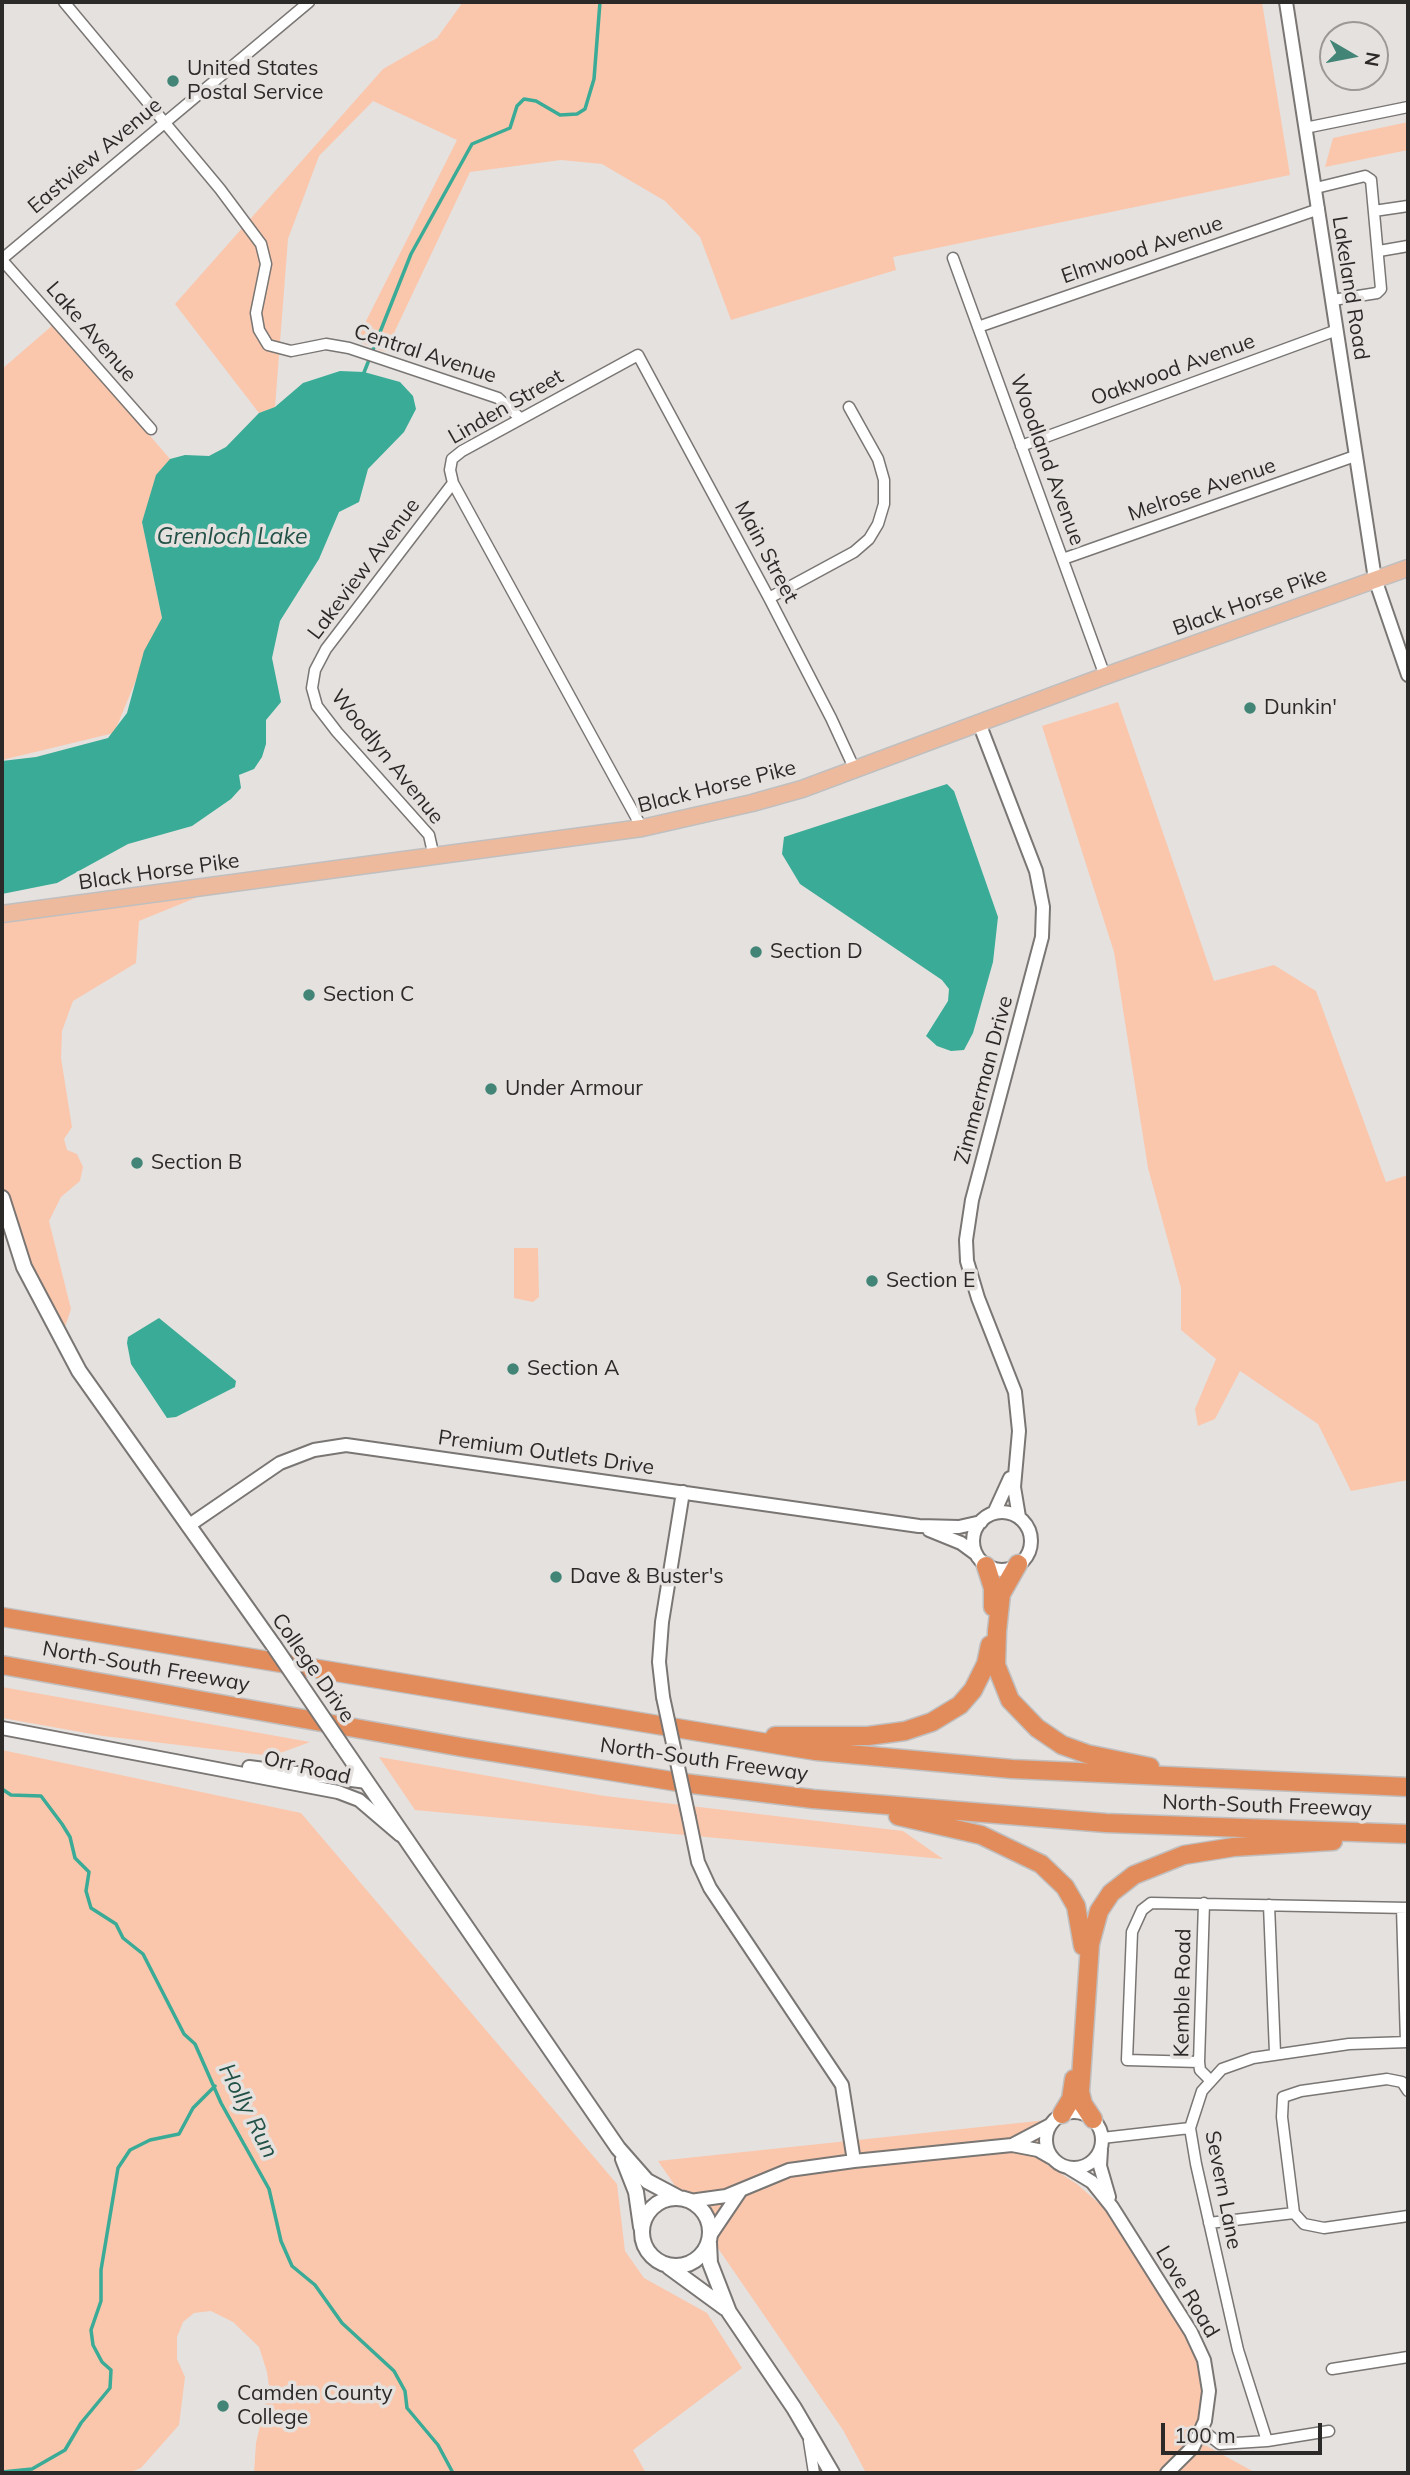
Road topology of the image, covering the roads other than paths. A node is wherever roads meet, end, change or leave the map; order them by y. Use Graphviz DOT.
graph roads {
  1 [pos="64,2"];
  2 [pos="309,2"];
  3 [pos="1286,2"];
  4 [pos="1408,107"];
  5 [pos="165,124"];
  6 [pos="1305,128"];
  7 [pos="1316,188"];
  8 [pos="1408,206"];
  9 [pos="1318,209"];
  10 [pos="1374,211"];
  11 [pos="1408,246"];
  12 [pos="1379,251"];
  13 [pos="953,258"];
  14 [pos="2,259"];
  15 [pos="1333,300"];
  16 [pos="978,327"];
  17 [pos="1337,330"];
  18 [pos="638,355"];
  19 [pos="849,407"];
  20 [pos="520,418"];
  21 [pos="152,429"];
  22 [pos="1021,446"];
  23 [pos="1355,456"];
  24 [pos="453,483"];
  25 [pos="1063,559"];
  26 [pos="1408,568"];
  27 [pos="1375,579"];
  28 [pos="769,598"];
  29 [pos="1105,676"];
  30 [pos="1408,676"];
  31 [pos="313,681"];
  32 [pos="979,723"];
  33 [pos="855,770"];
  34 [pos="642,828"];
  35 [pos="434,857"];
  36 [pos="2,914"];
  37 [pos="2,1198"];
  38 [pos="1016,1450"];
  39 [pos="683,1492"];
  40 [pos="994,1513"];
  41 [pos="1019,1517"];
  42 [pos="981,1522"];
  43 [pos="188,1526"];
  44 [pos="919,1526"];
  45 [pos="981,1560"];
  46 [pos="1018,1564"];
  47 [pos="2,1617"];
  48 [pos="2,1665"];
  49 [pos="2,1728"];
  50 [pos="722,1735"];
  51 [pos="180,1760"];
  52 [pos="1254,1781"];
  53 [pos="367,1782"];
  54 [pos="1408,1787"];
  55 [pos="813,1799"];
  56 [pos="1402,1834"];
  57 [pos="411,1844"];
  58 [pos="1204,1903"];
  59 [pos="1269,1905"];
  60 [pos="1405,1908"];
  61 [pos="1407,2042"];
  62 [pos="1275,2053"];
  63 [pos="1199,2062"];
  64 [pos="1210,2080"];
  65 [pos="1408,2091"];
  66 [pos="1093,2119"];
  67 [pos="1056,2120"];
  68 [pos="1191,2127"];
  69 [pos="1102,2142"];
  70 [pos="1012,2146"];
  71 [pos="618,2148"];
  72 [pos="1052,2158"];
  73 [pos="854,2161"];
  74 [pos="1069,2168"];
  75 [pos="742,2190"];
  76 [pos="684,2199"];
  77 [pos="1112,2207"];
  78 [pos="1294,2213"];
  79 [pos="1408,2216"];
  80 [pos="1209,2223"];
  81 [pos="642,2234"];
  82 [pos="709,2240"];
  83 [pos="665,2264"];
  84 [pos="729,2312"];
  85 [pos="1408,2357"];
  86 [pos="1332,2368"];
  87 [pos="805,2427"];
  88 [pos="1202,2430"];
  89 [pos="1329,2431"];
  90 [pos="1267,2441"];
  91 [pos="814,2473"];
  92 [pos="823,2473"];
  93 [pos="832,2473"];
  94 [pos="1167,2473"];
  1 -- 5 [label="street, Central Avenue"];
  2 -- 5 [label="street, Eastview Avenue"];
  3 -- 6 [label="street, Lakeland Road"];
  4 -- 6 [label="street"];
  5 -- 14 [label="street, Eastview Avenue"];
  5 -- 20 [label="street, Central Avenue"];
  6 -- 7 [label="street, Lakeland Road"];
  7 -- 9 [label="street, Lakeland Road"];
  7 -- 10 [label="street"];
  8 -- 10 [label="street"];
  9 -- 15 [label="street, Lakeland Road"];
  9 -- 16 [label="street, Elmwood Avenue"];
  10 -- 12 [label="street"];
  11 -- 12 [label="street"];
  12 -- 15 [label="street"];
  13 -- 16 [label="street, Woodland Avenue"];
  14 -- 21 [label="street, Lake Avenue"];
  15 -- 17 [label="street, Lakeland Road"];
  16 -- 22 [label="street, Woodland Avenue"];
  17 -- 22 [label="street, Oakwood Avenue"];
  17 -- 23 [label="street, Lakeland Road"];
  18 -- 20 [label="street, Linden Street"];
  18 -- 28 [label="street, Main Street"];
  19 -- 28 [label="street"];
  20 -- 24 [label="street, Linden Street"];
  22 -- 25 [label="street, Woodland Avenue"];
  23 -- 25 [label="street, Melrose Avenue"];
  23 -- 27 [label="street, Lakeland Road"];
  24 -- 31 [label="street, Lakeview Avenue"];
  24 -- 34 [label="street"];
  25 -- 29 [label="street, Woodland Avenue"];
  26 -- 27 [label="main road, Black Horse Pike"];
  27 -- 29 [label="main road, Black Horse Pike"];
  27 -- 30 [label="street, Lakeland Road"];
  28 -- 33 [label="street, Main Street"];
  29 -- 32 [label="main road, Black Horse Pike"];
  31 -- 35 [label="street, Woodlyn Avenue"];
  32 -- 33 [label="main road, Black Horse Pike"];
  32 -- 38 [label="street, Zimmerman Drive"];
  33 -- 34 [label="main road, Black Horse Pike"];
  34 -- 35 [label="main road, Black Horse Pike"];
  35 -- 36 [label="main road, Black Horse Pike"];
  37 -- 43 [label="main road, College Drive"];
  38 -- 40 [label="street, Zimmerman Drive"];
  38 -- 41 [label="street, Zimmerman Drive"];
  39 -- 43 [label="street, Premium Outlets Drive"];
  39 -- 44 [label="street, Premium Outlets Drive"];
  39 -- 73 [label="street, bridge"];
  40 -- 41 [label="street"];
  40 -- 42 [label="street"];
  41 -- 46 [label="street"];
  42 -- 44 [label="street, Premium Outlets Drive"];
  42 -- 45 [label="street"];
  43 -- 53 [label="main road, College Drive, bridge"];
  44 -- 45 [label="street, Premium Outlets Drive"];
  45 -- 46 [label="street"];
  45 -- 50 [label="highway"];
  46 -- 52 [label="highway"];
  47 -- 50 [label="highway, North-South Freeway"];
  48 -- 55 [label="highway, North-South Freeway"];
  49 -- 51 [label="street, Orr Road"];
  50 -- 52 [label="highway, North-South Freeway"];
  51 -- 53 [label="street, Orr Road"];
  51 -- 57 [label="street, Orr Road"];
  52 -- 54 [label="highway, North-South Freeway"];
  53 -- 57 [label="main road, College Drive"];
  55 -- 56 [label="highway, North-South Freeway"];
  55 -- 67 [label="highway"];
  56 -- 66 [label="highway"];
  57 -- 71 [label="main road, College Drive"];
  58 -- 59 [label="street"];
  58 -- 63 [label="street, Kemble Road"];
  58 -- 63 [label="street"];
  59 -- 60 [label="street"];
  59 -- 62 [label="street"];
  60 -- 61 [label="street"];
  61 -- 62 [label="street"];
  62 -- 64 [label="street"];
  63 -- 64 [label="street, Kemble Road"];
  64 -- 68 [label="street, Severn Lane"];
  65 -- 78 [label="street"];
  66 -- 67 [label="street"];
  66 -- 69 [label="street"];
  67 -- 70 [label="street"];
  67 -- 72 [label="street"];
  68 -- 69 [label="street"];
  68 -- 80 [label="street, Severn Lane"];
  69 -- 74 [label="street"];
  69 -- 77 [label="street, Love Road"];
  70 -- 72 [label="street"];
  70 -- 73 [label="street"];
  71 -- 76 [label="main road, College Drive"];
  71 -- 81 [label="main road, College Drive"];
  72 -- 74 [label="street"];
  73 -- 75 [label="street"];
  74 -- 77 [label="street, Love Road"];
  75 -- 76 [label="street"];
  75 -- 82 [label="street"];
  76 -- 81 [label="main road"];
  76 -- 82 [label="main road"];
  77 -- 88 [label="street, Love Road"];
  78 -- 79 [label="street"];
  78 -- 80 [label="street"];
  80 -- 90 [label="street, Severn Lane"];
  81 -- 83 [label="main road"];
  82 -- 83 [label="main road"];
  82 -- 84 [label="main road"];
  83 -- 84 [label="main road"];
  84 -- 87 [label="main road"];
  85 -- 86 [label="street"];
  87 -- 91 [label="street"];
  87 -- 92 [label="main road"];
  87 -- 93 [label="main road"];
  88 -- 90 [label="street"];
  88 -- 94 [label="street, Love Road"];
  89 -- 90 [label="street"];
}
